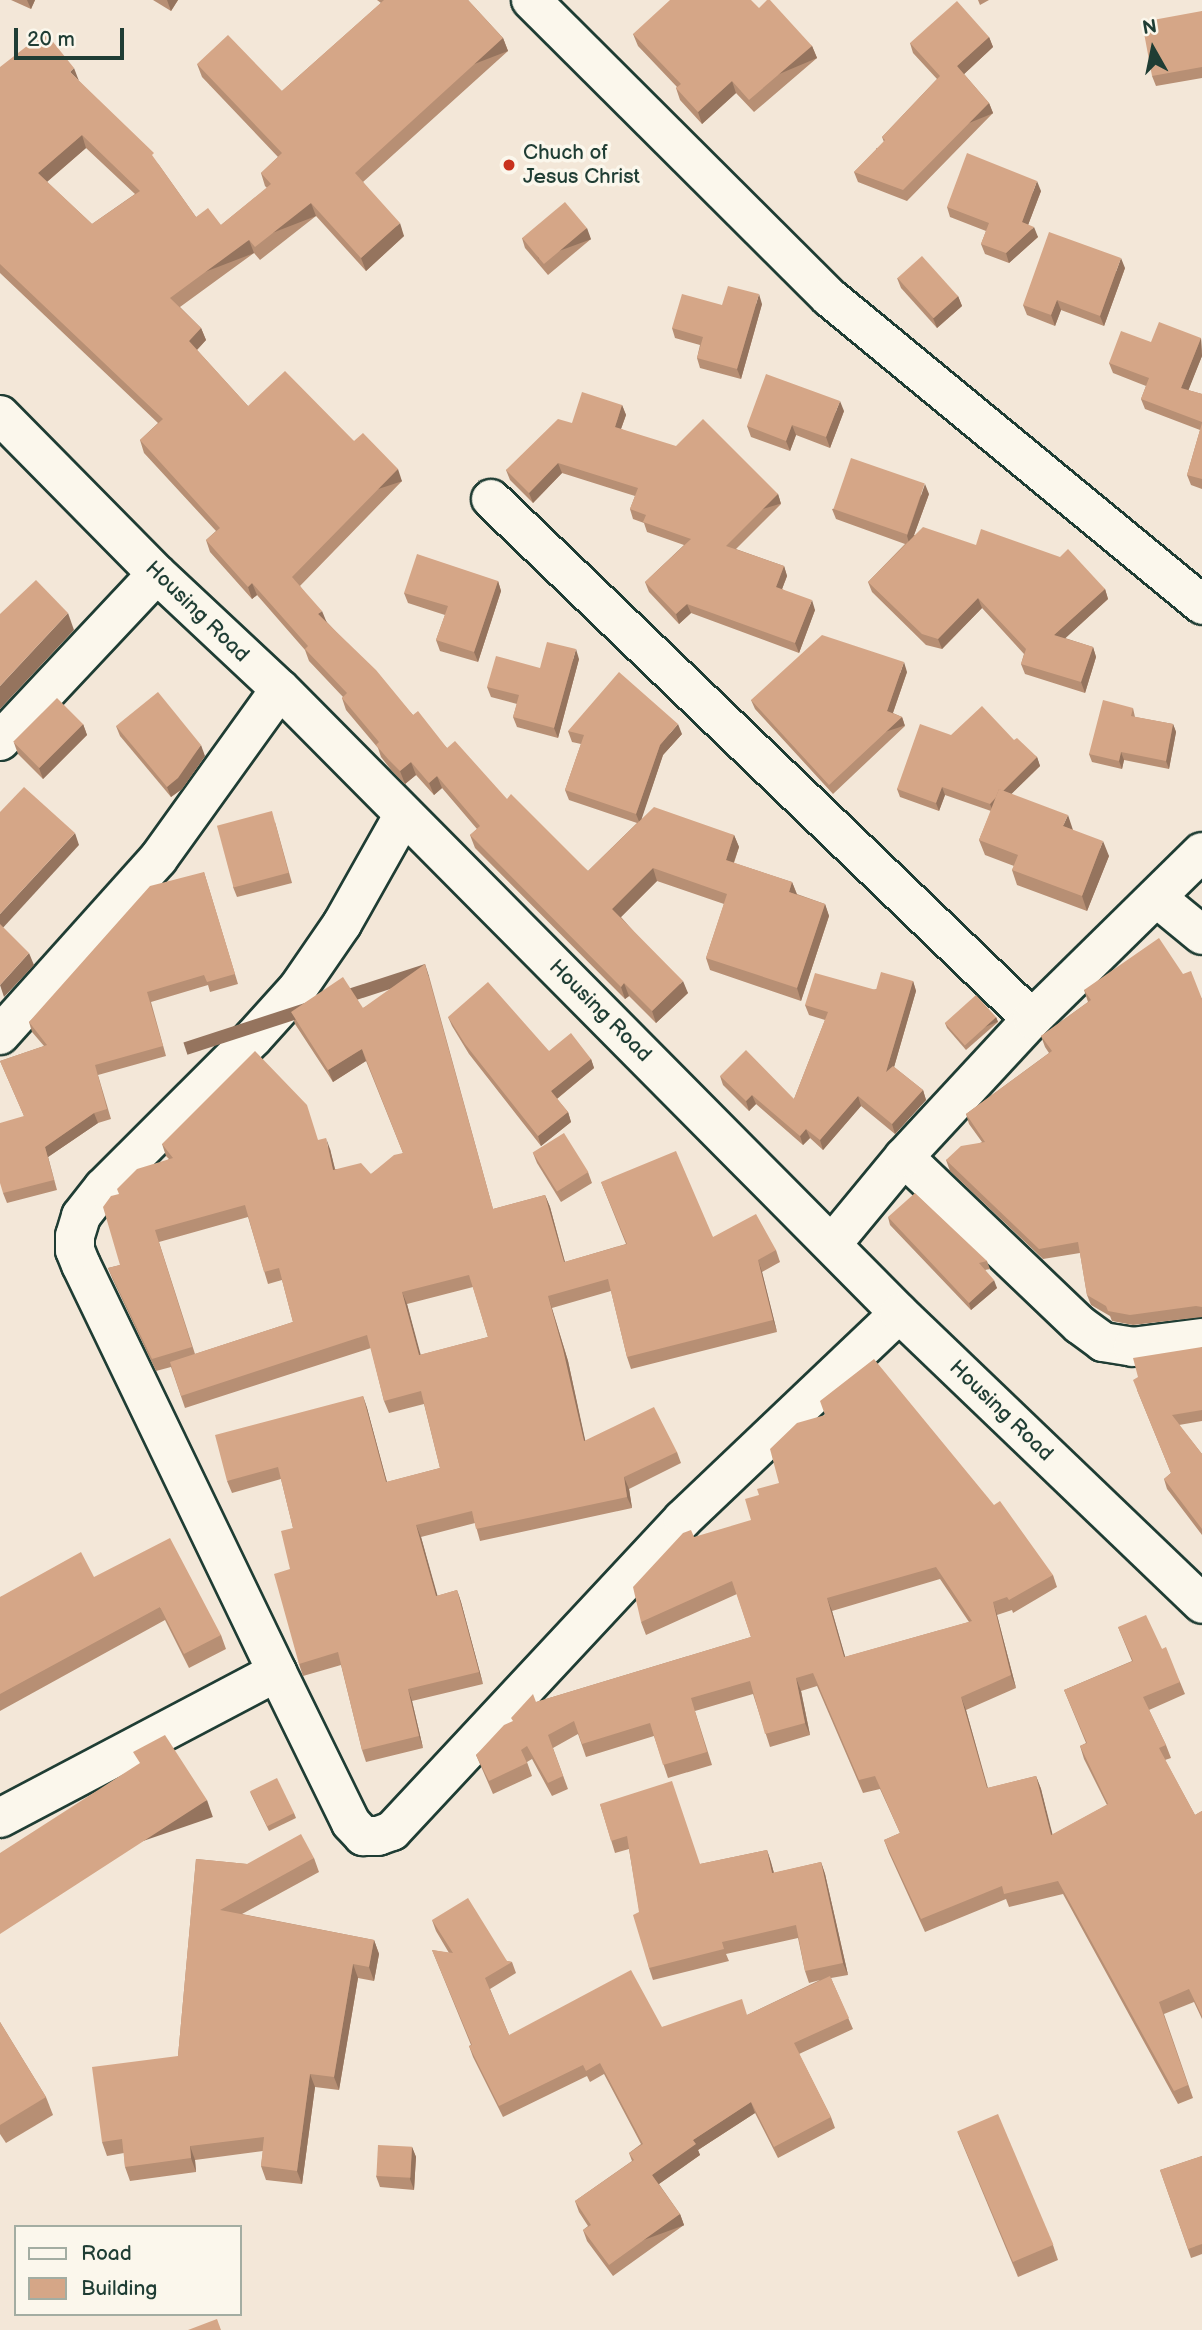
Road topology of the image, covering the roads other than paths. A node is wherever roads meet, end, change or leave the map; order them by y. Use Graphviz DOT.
graph roads {
  1 [pos="531,0"];
  2 [pos="0,415"];
  3 [pos="491,499"];
  4 [pos="157,574"];
  5 [pos="1202,605"];
  6 [pos="280,689"];
  7 [pos="0,741"];
  8 [pos="404,814"];
  9 [pos="1202,852"];
  10 [pos="1157,898"];
  11 [pos="1202,935"];
  12 [pos="1032,1019"];
  13 [pos="0,1035"];
  14 [pos="904,1157"];
  15 [pos="832,1244"];
  16 [pos="899,1313"];
  17 [pos="1202,1338"];
  18 [pos="1202,1604"];
  19 [pos="277,1672"];
  20 [pos="0,1818"];
  1 -- 5 [label="street"];
  2 -- 4 [label="street, Housing Road"];
  3 -- 12 [label="street"];
  4 -- 6 [label="street, Housing Road"];
  4 -- 7 [label="street"];
  6 -- 8 [label="street, Housing Road"];
  6 -- 13 [label="street"];
  8 -- 15 [label="street, Housing Road"];
  8 -- 19 [label="street"];
  9 -- 10 [label="street"];
  10 -- 11 [label="street"];
  10 -- 12 [label="street"];
  12 -- 14 [label="street"];
  14 -- 15 [label="street"];
  14 -- 17 [label="street"];
  15 -- 16 [label="street, Housing Road"];
  16 -- 18 [label="street, Housing Road"];
  16 -- 19 [label="street"];
  19 -- 20 [label="street"];
}
